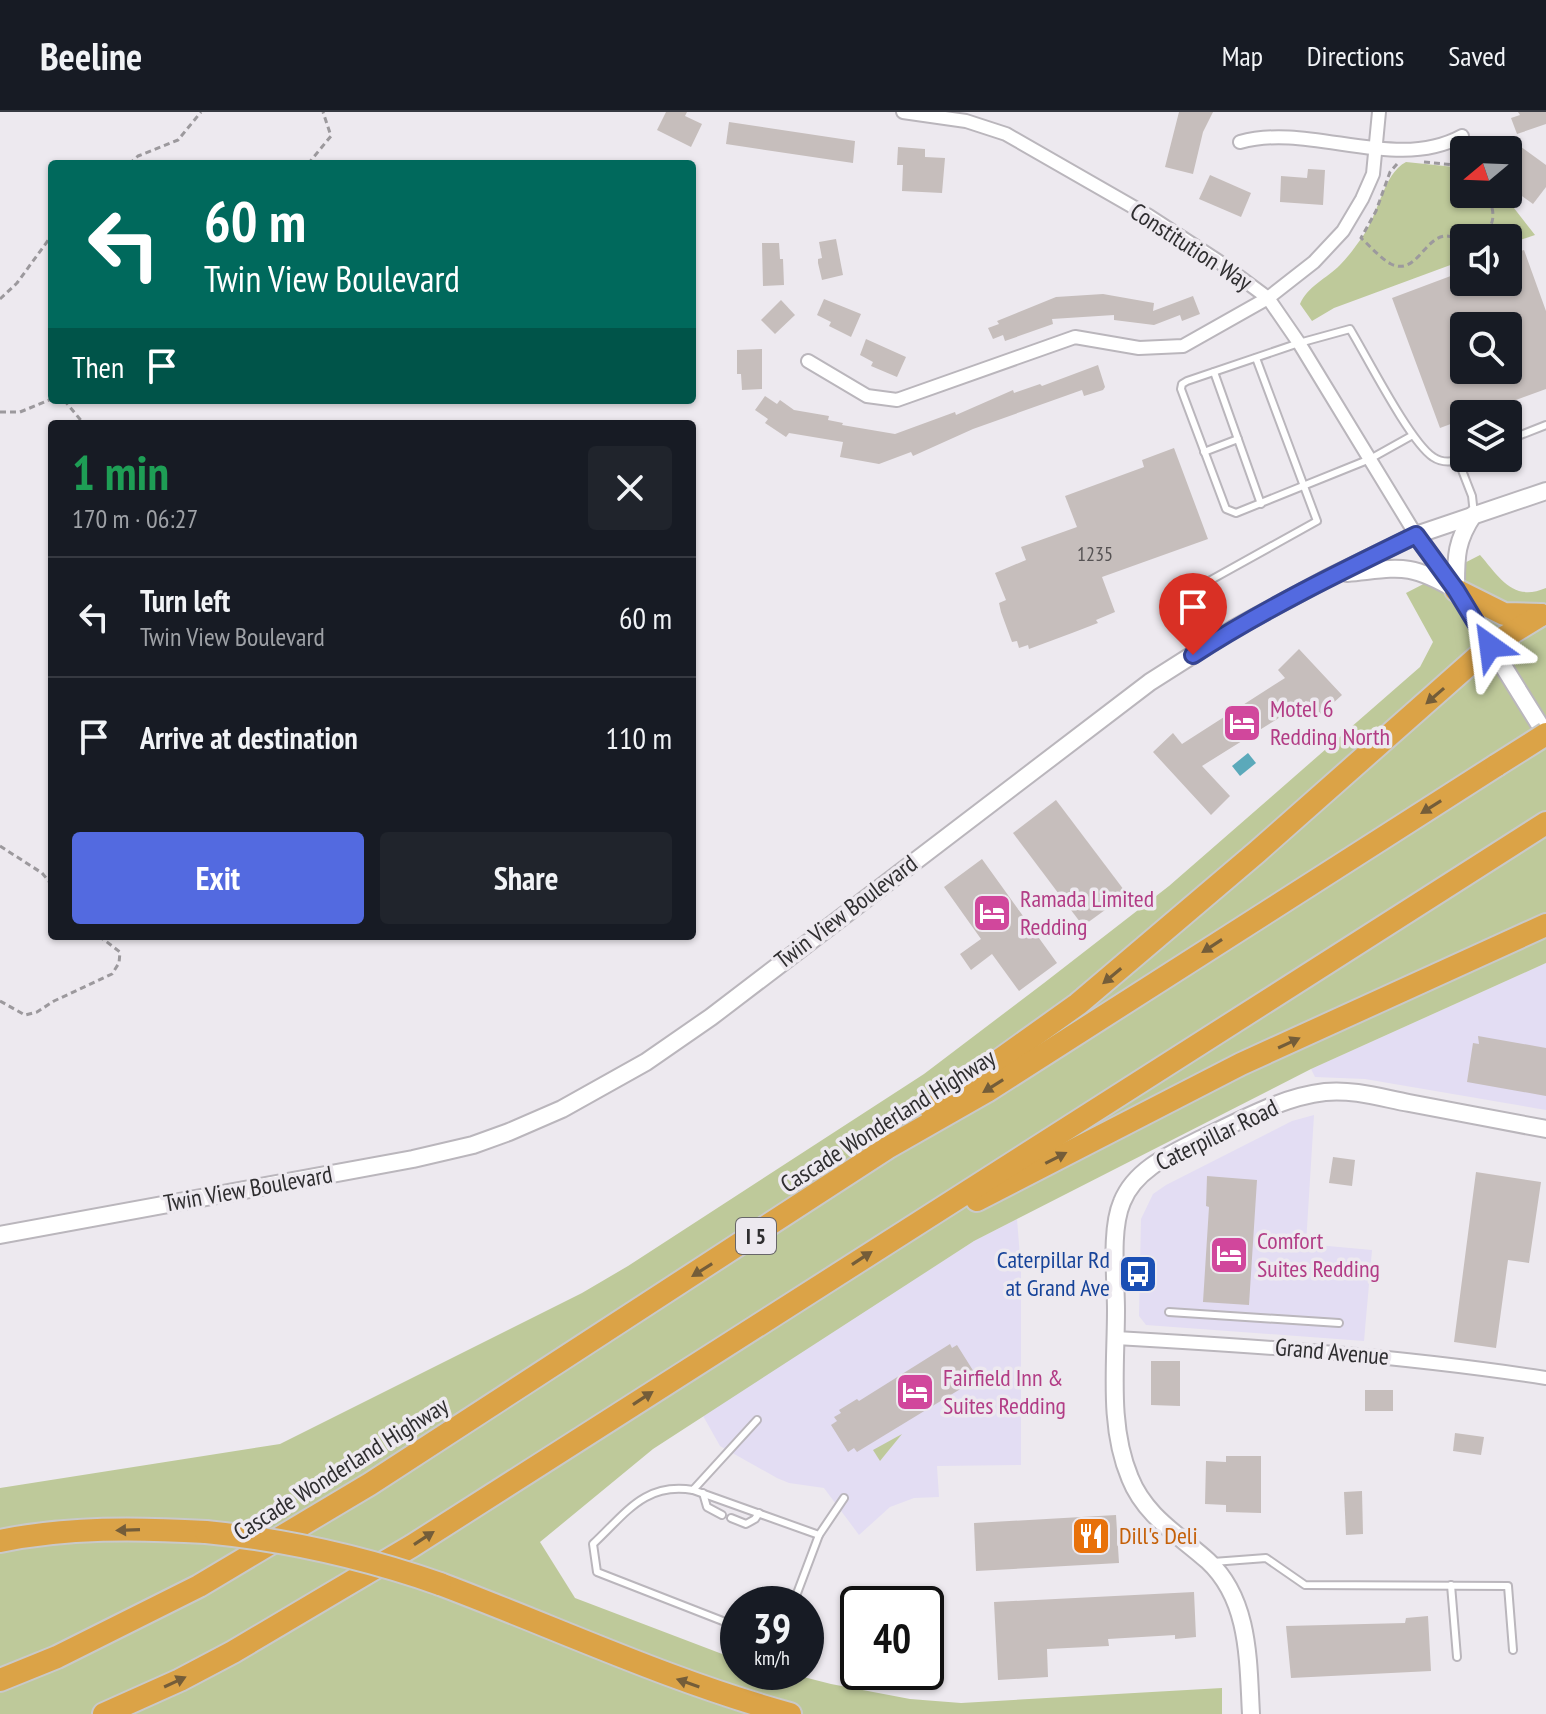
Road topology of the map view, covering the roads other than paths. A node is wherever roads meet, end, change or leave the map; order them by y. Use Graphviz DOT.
graph roads {
  1 [pos="903,112"];
  2 [pos="1379,112"];
  3 [pos="1240,142"];
  4 [pos="1450,142"];
  5 [pos="1377,148"];
  6 [pos="1268,298"];
  7 [pos="1299,343"];
  8 [pos="1256,358"];
  9 [pos="808,361"];
  10 [pos="1214,372"];
  11 [pos="1546,425"];
  12 [pos="1522,434"];
  13 [pos="1413,435"];
  14 [pos="1238,439"];
  15 [pos="1204,452"];
  16 [pos="1370,459"];
  17 [pos="1450,461"];
  18 [pos="1465,472"];
  19 [pos="1304,487"];
  20 [pos="1546,491"];
  21 [pos="1261,504"];
  22 [pos="1474,514"];
  23 [pos="1416,535"];
  24 [pos="1333,575"];
  25 [pos="1456,590"];
  26 [pos="1164,606"];
  27 [pos="1544,614"];
  28 [pos="1490,646"];
  29 [pos="1546,734"];
  30 [pos="1542,826"];
  31 [pos="1546,925"];
  32 [pos="1546,1129"];
  33 [pos="887,1148"];
  34 [pos="910,1227"];
  35 [pos="0,1235"];
  36 [pos="1169,1312"];
  37 [pos="1339,1323"];
  38 [pos="1116,1338"];
  39 [pos="1546,1378"];
  40 [pos="757,1420"];
  41 [pos="693,1490"];
  42 [pos="703,1493"];
  43 [pos="844,1498"];
  44 [pos="759,1513"];
  45 [pos="722,1515"];
  46 [pos="731,1518"];
  47 [pos="819,1535"];
  48 [pos="0,1541"];
  49 [pos="1209,1562"];
  50 [pos="1451,1585"];
  51 [pos="800,1586"];
  52 [pos="720,1620"];
  53 [pos="1513,1650"];
  54 [pos="1457,1657"];
  55 [pos="0,1680"];
  56 [pos="104,1714"];
  57 [pos="790,1714"];
  58 [pos="1251,1714"];
  1 -- 6 [label="street, Constitution Way"];
  2 -- 5 [label="street"];
  3 -- 5 [label="street"];
  4 -- 5 [label="street"];
  5 -- 6 [label="street"];
  6 -- 7 [label="street, Constitution Way"];
  6 -- 9 [label="street"];
  7 -- 8 [label="lane"];
  7 -- 13 [label="lane"];
  7 -- 16 [label="street, Constitution Way"];
  8 -- 10 [label="lane"];
  8 -- 19 [label="lane"];
  10 -- 14 [label="lane"];
  10 -- 15 [label="lane"];
  11 -- 12 [label="lane"];
  13 -- 16 [label="lane"];
  13 -- 17 [label="lane"];
  14 -- 15 [label="lane"];
  14 -- 21 [label="lane"];
  15 -- 21 [label="lane"];
  16 -- 19 [label="lane"];
  16 -- 23 [label="street, Constitution Way"];
  18 -- 22 [label="lane"];
  19 -- 21 [label="lane"];
  19 -- 26 [label="lane"];
  20 -- 22 [label="street, Twin View Boulevard"];
  22 -- 23 [label="street, Twin View Boulevard"];
  22 -- 25 [label="street"];
  23 -- 24 [label="street, Twin View Boulevard"];
  23 -- 25 [label="street"];
  24 -- 25 [label="street"];
  24 -- 35 [label="street, Twin View Boulevard"];
  25 -- 27 [label="highway"];
  25 -- 28 [label="street"];
  27 -- 28 [label="highway"];
  28 -- 29 [label="street"];
  28 -- 33 [label="highway, one-way"];
  29 -- 33 [label="highway, Cascade Wonderland Highway / I 5, one-way, bridge"];
  30 -- 34 [label="highway"];
  34 -- 31 [label="highway, one-way"];
  32 -- 38 [label="street, Caterpillar Road"];
  33 -- 55 [label="highway, Cascade Wonderland Highway / I 5, one-way"];
  56 -- 34 [label="highway, one-way"];
  36 -- 37 [label="lane"];
  38 -- 39 [label="street, Grand Avenue"];
  38 -- 49 [label="street, Caterpillar Road"];
  40 -- 41 [label="lane"];
  41 -- 42 [label="lane"];
  41 -- 52 [label="lane"];
  42 -- 44 [label="lane"];
  42 -- 45 [label="lane"];
  43 -- 47 [label="lane"];
  44 -- 46 [label="lane"];
  44 -- 47 [label="lane"];
  47 -- 51 [label="lane"];
  57 -- 48 [label="highway, one-way, bridge"];
  49 -- 50 [label="lane"];
  49 -- 58 [label="street, Caterpillar Road"];
  50 -- 53 [label="lane"];
  50 -- 54 [label="lane"];
}
